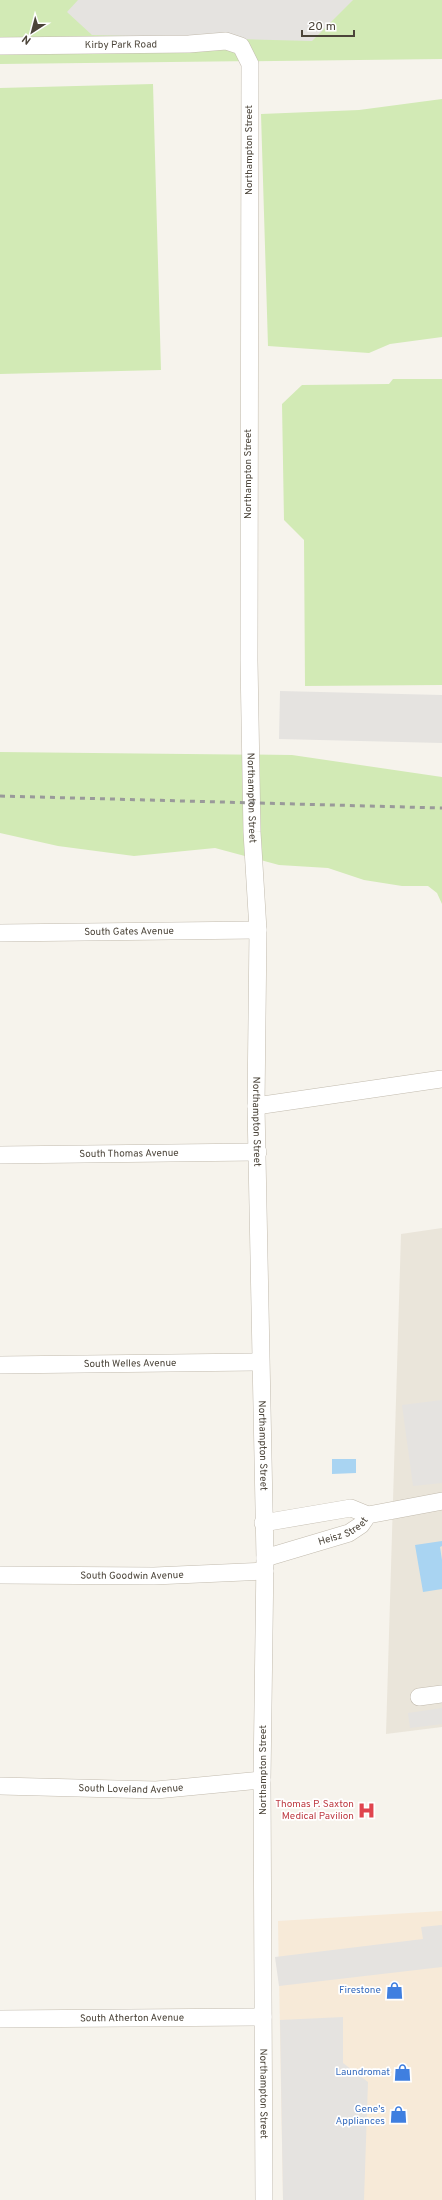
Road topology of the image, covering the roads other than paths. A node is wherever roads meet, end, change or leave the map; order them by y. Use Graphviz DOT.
graph roads {
  1 [pos="0,46"];
  2 [pos="241,46"];
  3 [pos="258,930"];
  4 [pos="0,933"];
  5 [pos="442,1079"];
  6 [pos="256,1106"];
  7 [pos="258,1152"];
  8 [pos="0,1156"];
  9 [pos="260,1362"];
  10 [pos="0,1365"];
  11 [pos="442,1501"];
  12 [pos="368,1515"];
  13 [pos="263,1523"];
  14 [pos="265,1564"];
  15 [pos="0,1575"];
  16 [pos="442,1694"];
  17 [pos="419,1698"];
  18 [pos="262,1780"];
  19 [pos="0,1786"];
  20 [pos="263,2017"];
  21 [pos="0,2019"];
  22 [pos="264,2200"];
  1 -- 2 [label="street, Kirby Park Road"];
  2 -- 3 [label="street, Northampton Street"];
  3 -- 4 [label="street, South Gates Avenue"];
  3 -- 6 [label="street, Northampton Street"];
  5 -- 6 [label="street"];
  6 -- 7 [label="street, Northampton Street"];
  7 -- 8 [label="street, South Thomas Avenue"];
  7 -- 9 [label="street, Northampton Street"];
  9 -- 10 [label="street, South Welles Avenue"];
  9 -- 13 [label="street, Northampton Street"];
  11 -- 12 [label="street, Heisz Street"];
  12 -- 13 [label="street"];
  12 -- 14 [label="street, Heisz Street"];
  13 -- 14 [label="street, Northampton Street"];
  14 -- 15 [label="street, South Goodwin Avenue"];
  14 -- 18 [label="street, Northampton Street"];
  16 -- 17 [label="street"];
  18 -- 19 [label="street, South Loveland Avenue"];
  18 -- 20 [label="street, Northampton Street"];
  20 -- 21 [label="street, South Atherton Avenue"];
  20 -- 22 [label="street, Northampton Street"];
}
